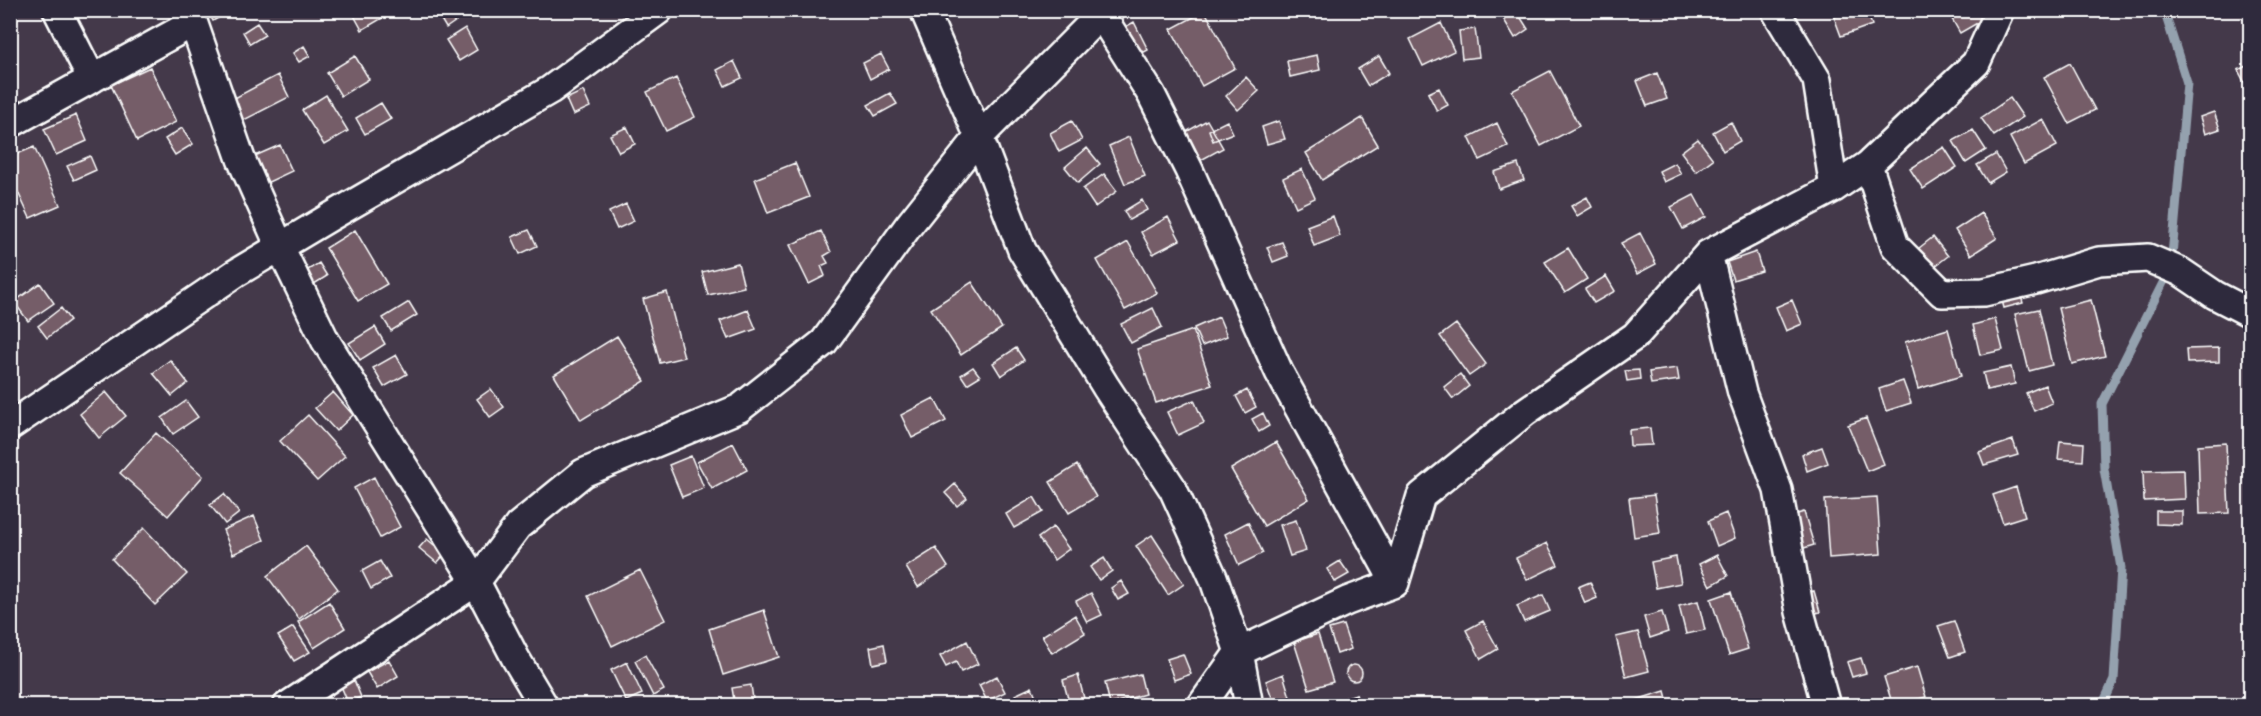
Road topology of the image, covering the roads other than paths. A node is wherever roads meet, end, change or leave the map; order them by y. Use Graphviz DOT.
graph roads {
  1 [pos="57,10"];
  2 [pos="659,10"];
  3 [pos="924,10"];
  4 [pos="1775,10"];
  5 [pos="2001,10"];
  6 [pos="1101,11"];
  7 [pos="191,17"];
  8 [pos="92,79"];
  9 [pos="10,124"];
  10 [pos="979,137"];
  11 [pos="1868,165"];
  12 [pos="1834,188"];
  13 [pos="279,247"];
  14 [pos="1708,254"];
  15 [pos="2250,313"];
  16 [pos="10,426"];
  17 [pos="476,582"];
  18 [pos="1395,583"];
  19 [pos="1239,652"];
  20 [pos="287,705"];
  21 [pos="544,705"];
  22 [pos="1202,705"];
  23 [pos="1249,705"];
  24 [pos="1826,705"];
  1 -- 8 [label="street"];
  2 -- 13 [label="street"];
  3 -- 10 [label="street"];
  4 -- 12 [label="street"];
  5 -- 11 [label="street"];
  6 -- 10 [label="street"];
  6 -- 18 [label="street"];
  7 -- 8 [label="street"];
  7 -- 13 [label="street"];
  8 -- 9 [label="street"];
  10 -- 17 [label="street"];
  10 -- 19 [label="street"];
  11 -- 12 [label="street"];
  11 -- 15 [label="street"];
  12 -- 14 [label="street"];
  13 -- 16 [label="street"];
  13 -- 17 [label="street"];
  14 -- 18 [label="street"];
  14 -- 24 [label="street"];
  17 -- 20 [label="street"];
  17 -- 21 [label="street"];
  18 -- 19 [label="street"];
  19 -- 22 [label="street"];
  19 -- 23 [label="street"];
}
